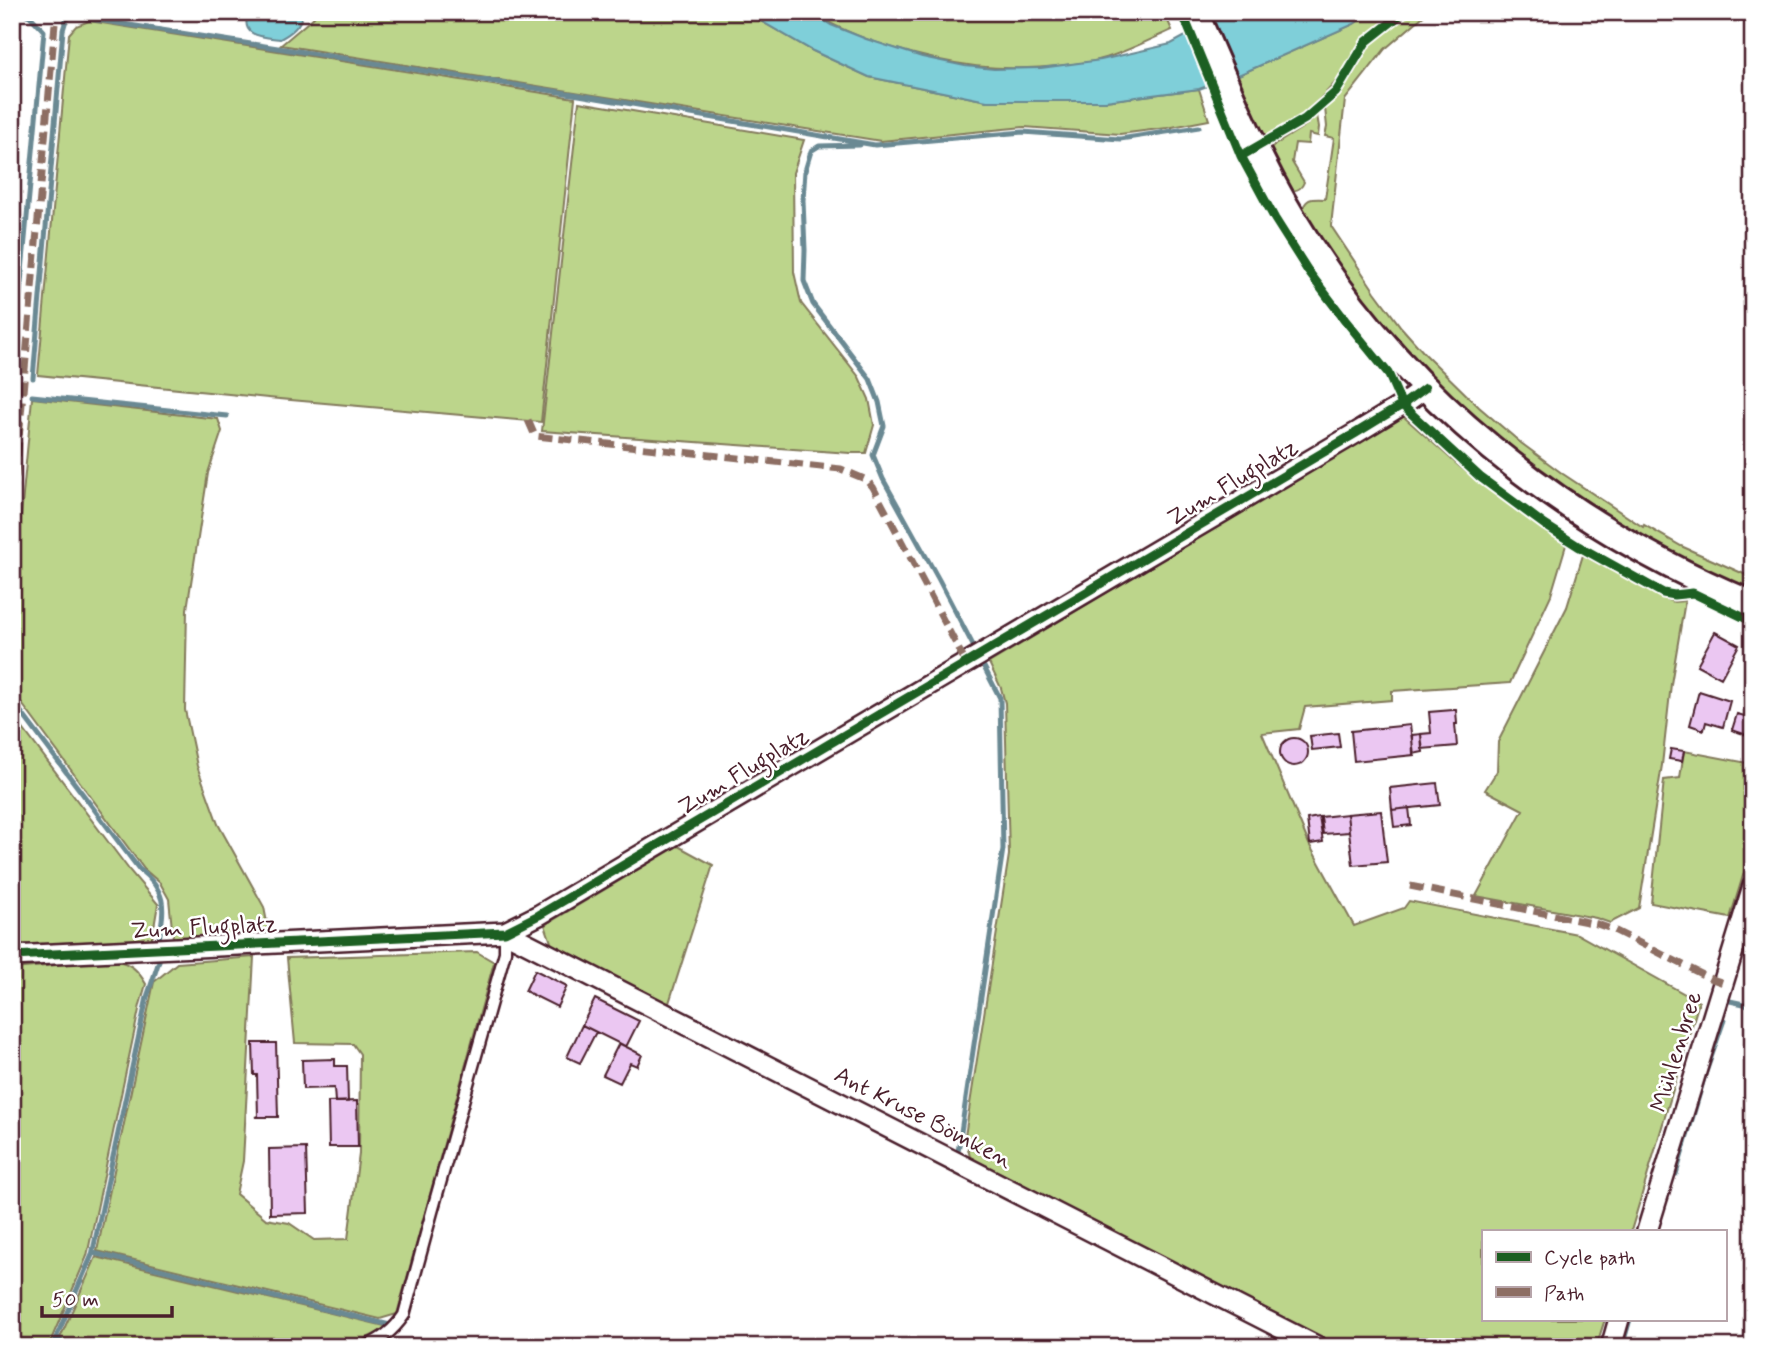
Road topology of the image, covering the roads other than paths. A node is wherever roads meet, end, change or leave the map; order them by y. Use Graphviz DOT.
graph roads {
  1 [pos="1196,15"];
  2 [pos="1425,388"];
  3 [pos="1753,604"];
  4 [pos="1753,886"];
  5 [pos="505,932"];
  6 [pos="12,956"];
  7 [pos="1647,1230"];
  8 [pos="1619,1320"];
  9 [pos="365,1347"];
  10 [pos="1318,1347"];
  11 [pos="1611,1347"];
  1 -- 2 [label="street"];
  2 -- 3 [label="street"];
  2 -- 5 [label="street, Zum Flugplatz"];
  4 -- 7 [label="street, Mühlenbree"];
  5 -- 6 [label="street, Zum Flugplatz"];
  5 -- 9 [label="lane"];
  5 -- 10 [label="street, Ant Kruse Bömken"];
  8 -- 11 [label="street"];
}
